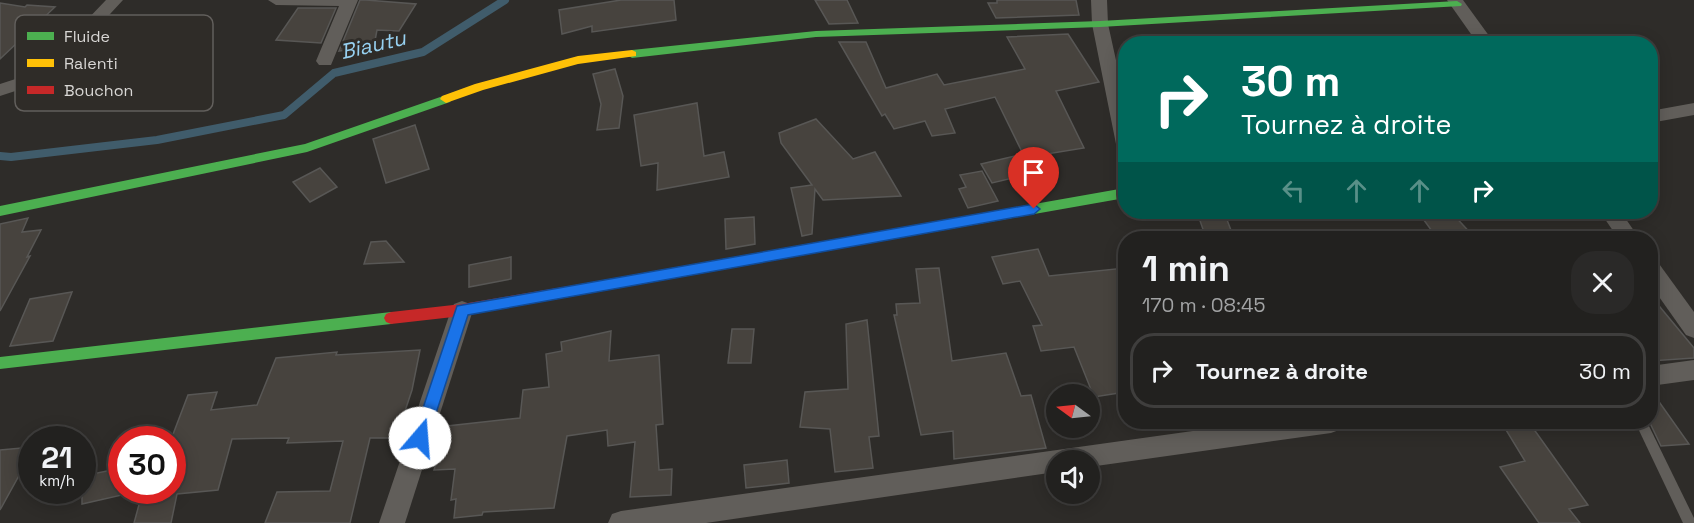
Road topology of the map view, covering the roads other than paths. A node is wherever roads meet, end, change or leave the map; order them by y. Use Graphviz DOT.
graph roads {
  1 [pos="116,0"];
  2 [pos="276,0"];
  3 [pos="1099,0"];
  4 [pos="350,1"];
  5 [pos="1456,2"];
  6 [pos="102,15"];
  7 [pos="1100,24"];
  8 [pos="1481,36"];
  9 [pos="325,61"];
  10 [pos="15,85"];
  11 [pos="0,90"];
  12 [pos="1694,109"];
  13 [pos="1118,110"];
  14 [pos="1658,116"];
  15 [pos="1118,194"];
  16 [pos="0,211"];
  17 [pos="1658,278"];
  18 [pos="462,310"];
  19 [pos="1694,329"];
  20 [pos="0,363"];
  21 [pos="1694,370"];
  22 [pos="1658,375"];
  23 [pos="1282,429"];
  24 [pos="1644,429"];
  25 [pos="1100,455"];
  26 [pos="1046,463"];
  27 [pos="392,523"];
  28 [pos="621,523"];
  29 [pos="1690,523"];
  1 -- 6 [label="street"];
  2 -- 4 [label="street"];
  3 -- 7 [label="street"];
  4 -- 9 [label="street"];
  5 -- 7 [label="street"];
  5 -- 8 [label="street"];
  7 -- 13 [label="street"];
  7 -- 16 [label="street"];
  10 -- 11 [label="street"];
  12 -- 14 [label="street"];
  15 -- 18 [label="street"];
  17 -- 19 [label="street"];
  18 -- 20 [label="street"];
  18 -- 27 [label="street"];
  21 -- 22 [label="street"];
  23 -- 25 [label="street"];
  24 -- 29 [label="lane"];
  26 -- 28 [label="street"];
}
